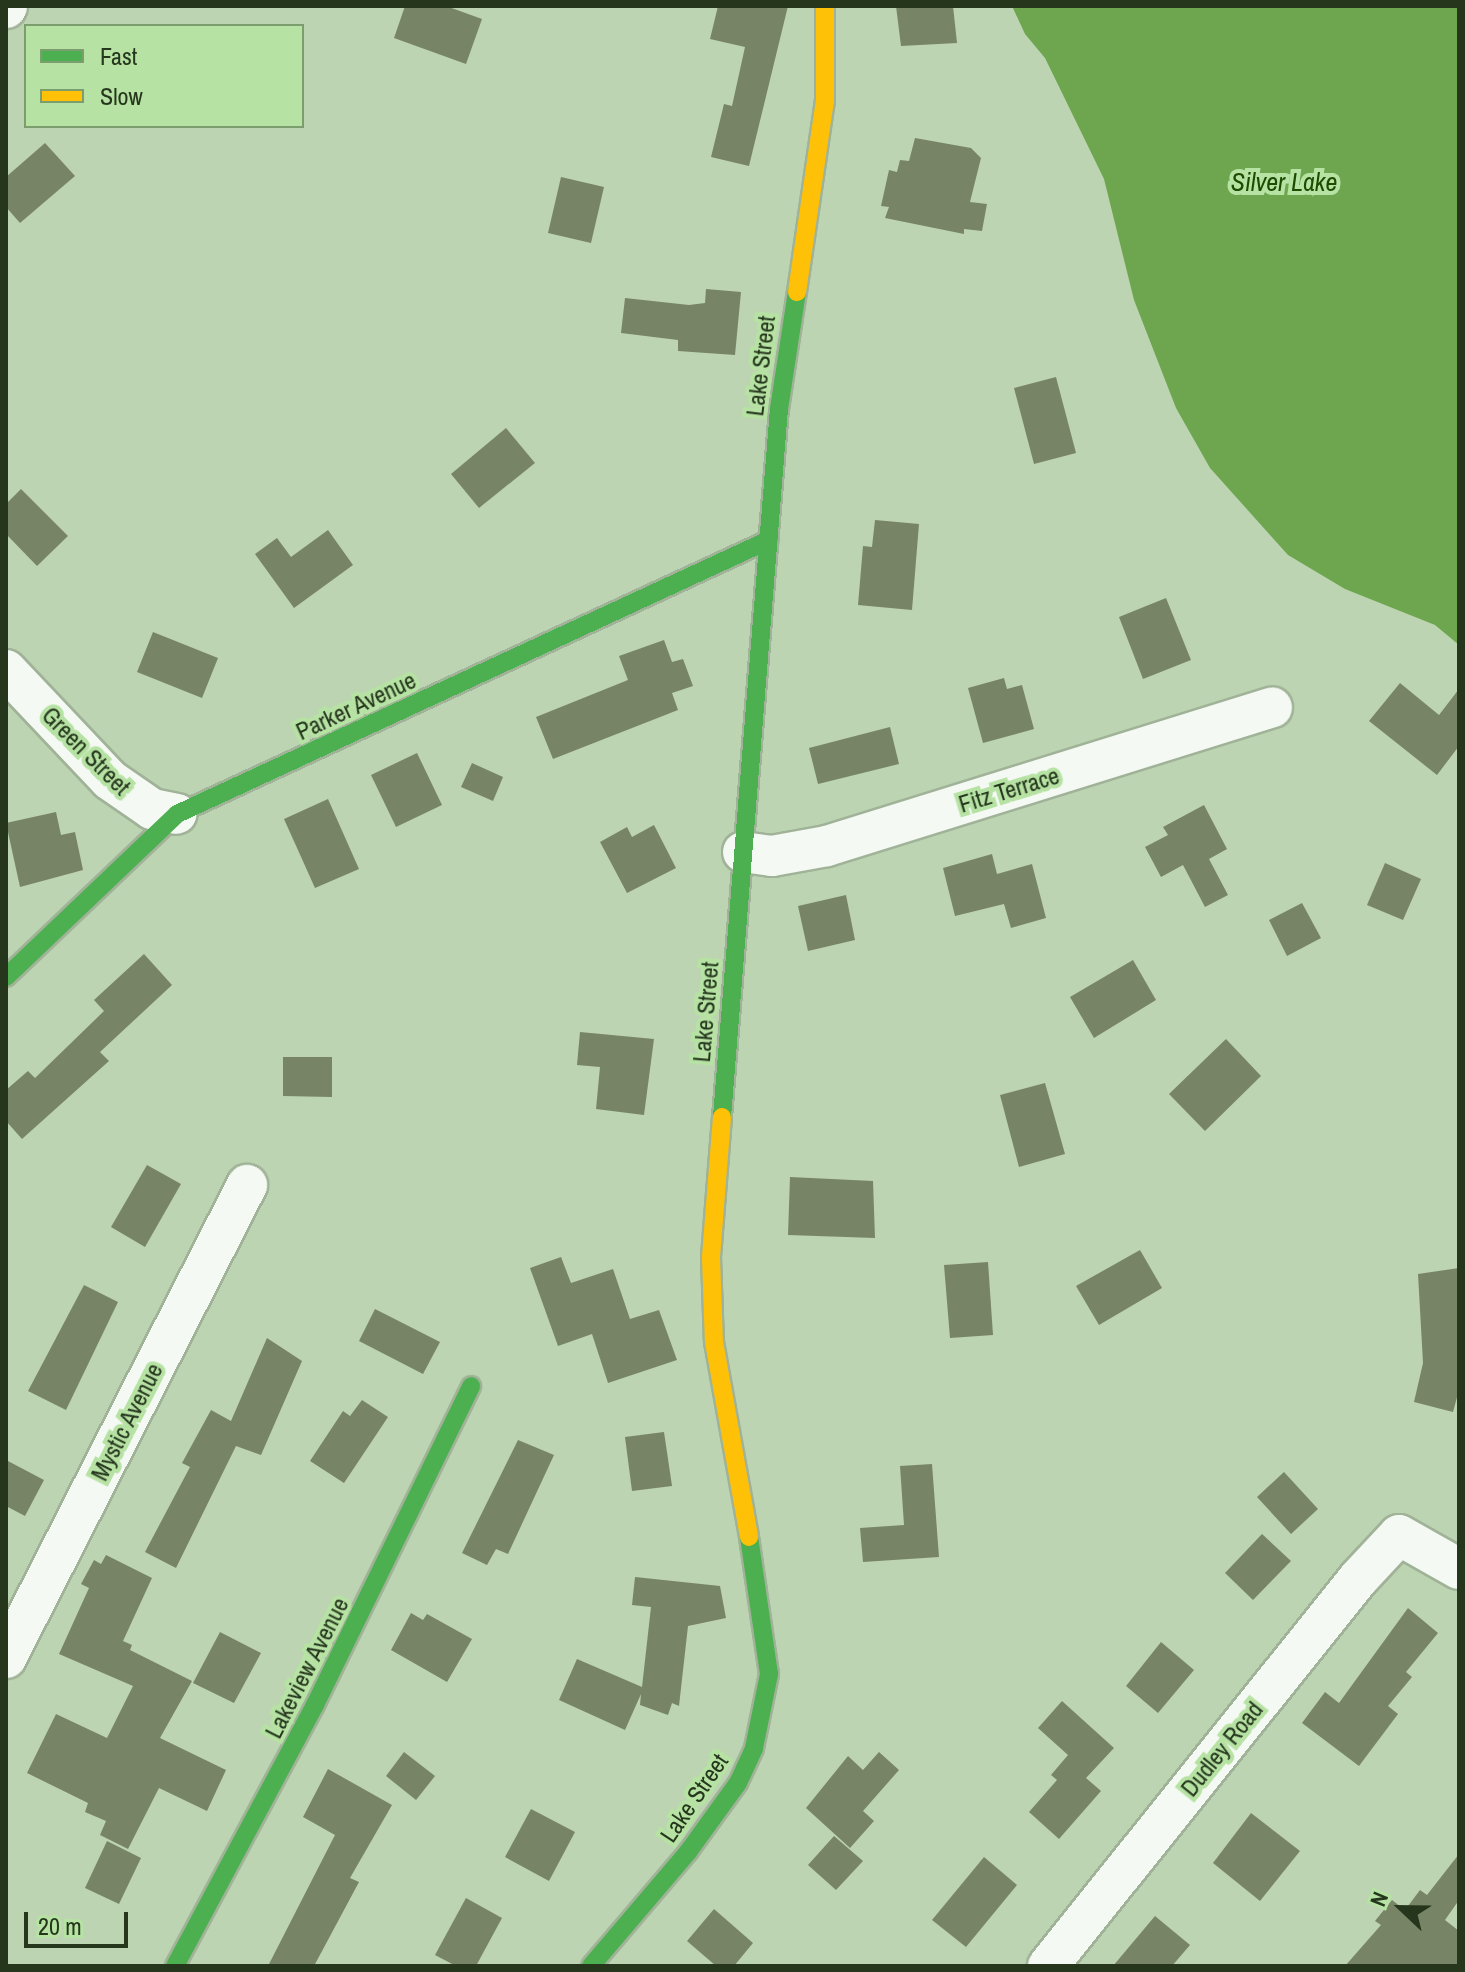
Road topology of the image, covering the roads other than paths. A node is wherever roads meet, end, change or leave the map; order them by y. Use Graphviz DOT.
graph roads {
  1 [pos="825,6"];
  2 [pos="769,540"];
  3 [pos="6,670"];
  4 [pos="1272,707"];
  5 [pos="177,814"];
  6 [pos="743,852"];
  7 [pos="6,977"];
  8 [pos="247,1185"];
  9 [pos="471,1386"];
  10 [pos="1459,1569"];
  11 [pos="6,1658"];
  12 [pos="175,1966"];
  13 [pos="591,1966"];
  14 [pos="1048,1966"];
  1 -- 2 [label="street, Lake Street"];
  2 -- 5 [label="street, Parker Avenue"];
  2 -- 6 [label="street, Lake Street"];
  3 -- 5 [label="street, Green Street"];
  4 -- 6 [label="street, Fitz Terrace"];
  5 -- 7 [label="street, Parker Avenue"];
  6 -- 13 [label="street, Lake Street"];
  8 -- 11 [label="street, Mystic Avenue"];
  9 -- 12 [label="street, Lakeview Avenue"];
  10 -- 14 [label="street, Dudley Road"];
}
